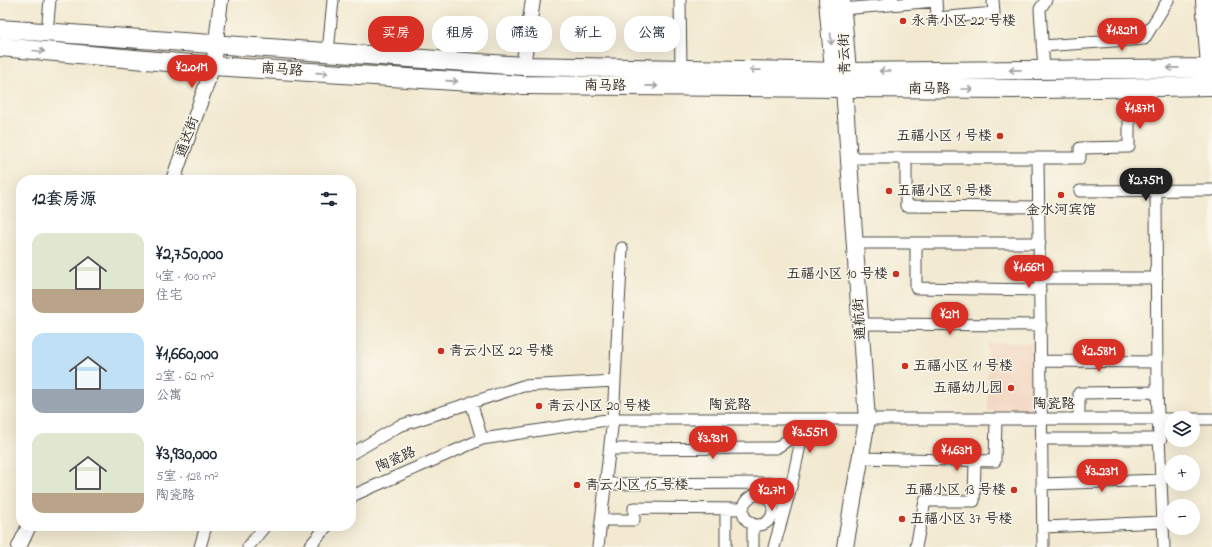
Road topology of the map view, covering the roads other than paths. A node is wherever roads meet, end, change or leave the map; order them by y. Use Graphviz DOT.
graph roads {
  1 [pos="50,0"];
  2 [pos="221,0"];
  3 [pos="333,0"];
  4 [pos="534,0"];
  5 [pos="680,0"];
  6 [pos="827,0"];
  7 [pos="936,0"];
  8 [pos="993,0"];
  9 [pos="1046,0"];
  10 [pos="1168,0"];
  11 [pos="1205,0"];
  12 [pos="890,2"];
  13 [pos="842,4"];
  14 [pos="1039,5"];
  15 [pos="0,29"];
  16 [pos="47,32"];
  17 [pos="217,45"];
  18 [pos="1042,46"];
  19 [pos="0,47"];
  20 [pos="328,52"];
  21 [pos="213,66"];
  22 [pos="523,66"];
  23 [pos="1211,68"];
  24 [pos="680,69"];
  25 [pos="1044,70"];
  26 [pos="841,77"];
  27 [pos="1212,86"];
  28 [pos="1128,113"];
  29 [pos="849,158"];
  30 [pos="906,158"];
  31 [pos="1038,158"];
  32 [pos="175,175"];
  33 [pos="1156,190"];
  34 [pos="1212,190"];
  35 [pos="1080,191"];
  36 [pos="1039,207"];
  37 [pos="1040,242"];
  38 [pos="855,243"];
  39 [pos="916,243"];
  40 [pos="622,248"];
  41 [pos="1040,278"];
  42 [pos="1157,278"];
  43 [pos="1040,290"];
  44 [pos="860,324"];
  45 [pos="1041,326"];
  46 [pos="1041,361"];
  47 [pos="1157,362"];
  48 [pos="615,381"];
  49 [pos="1157,392"];
  50 [pos="471,402"];
  51 [pos="613,419"];
  52 [pos="1042,419"];
  53 [pos="1079,419"];
  54 [pos="1157,419"];
  55 [pos="1164,419"];
  56 [pos="1200,419"];
  57 [pos="1212,419"];
  58 [pos="867,420"];
  59 [pos="996,420"];
  60 [pos="804,425"];
  61 [pos="482,439"];
  62 [pos="1042,439"];
  63 [pos="1160,439"];
  64 [pos="610,449"];
  65 [pos="356,451"];
  66 [pos="860,458"];
  67 [pos="976,461"];
  68 [pos="1162,480"];
  69 [pos="787,483"];
  70 [pos="605,484"];
  71 [pos="1042,484"];
  72 [pos="356,492"];
  73 [pos="773,508"];
  74 [pos="726,509"];
  75 [pos="743,509"];
  76 [pos="601,520"];
  77 [pos="1163,522"];
  78 [pos="753,524"];
  79 [pos="1043,527"];
  80 [pos="27,531"];
  81 [pos="205,531"];
  82 [pos="261,531"];
  83 [pos="323,531"];
  84 [pos="19,547"];
  85 [pos="200,547"];
  86 [pos="248,547"];
  87 [pos="309,547"];
  88 [pos="598,547"];
  89 [pos="726,547"];
  90 [pos="753,547"];
  91 [pos="774,547"];
  92 [pos="845,547"];
  93 [pos="916,547"];
  94 [pos="1043,547"];
  95 [pos="1164,547"];
  1 -- 16 [label="street"];
  2 -- 17 [label="street, 通达街"];
  3 -- 20 [label="street"];
  4 -- 22 [label="street"];
  5 -- 24 [label="street"];
  6 -- 26 [label="main road, 青云街, one-way"];
  7 -- 8 [label="street"];
  7 -- 12 [label="street"];
  9 -- 14 [label="street"];
  10 -- 18 [label="street"];
  11 -- 23 [label="main road"];
  12 -- 13 [label="street"];
  13 -- 26 [label="main road, 青云街"];
  14 -- 18 [label="street"];
  15 -- 16 [label="main road, 南马路"];
  16 -- 17 [label="main road, 南马路"];
  17 -- 20 [label="main road, 南马路"];
  17 -- 21 [label="street, 通达街"];
  18 -- 25 [label="street"];
  19 -- 21 [label="main road, 南马路, one-way"];
  20 -- 22 [label="main road, 南马路"];
  21 -- 26 [label="main road, 南马路, one-way"];
  21 -- 32 [label="street, 通达街"];
  22 -- 24 [label="main road, 南马路"];
  23 -- 25 [label="main road, 南马路, one-way"];
  23 -- 27 [label="main road"];
  26 -- 24 [label="main road, 南马路, one-way"];
  25 -- 26 [label="main road, 南马路, one-way"];
  26 -- 27 [label="main road, 南马路, one-way"];
  26 -- 29 [label="main road, 通航街"];
  28 -- 31 [label="street"];
  29 -- 30 [label="street"];
  29 -- 38 [label="main road, 通航街"];
  30 -- 31 [label="street"];
  30 -- 36 [label="street"];
  31 -- 36 [label="street"];
  33 -- 34 [label="street"];
  33 -- 35 [label="street"];
  33 -- 42 [label="street"];
  36 -- 37 [label="street"];
  37 -- 39 [label="street"];
  37 -- 41 [label="street"];
  38 -- 39 [label="street"];
  38 -- 44 [label="main road, 通航街"];
  39 -- 43 [label="street"];
  40 -- 48 [label="street"];
  41 -- 42 [label="street"];
  41 -- 43 [label="street"];
  42 -- 47 [label="street"];
  43 -- 45 [label="street"];
  44 -- 45 [label="street"];
  44 -- 58 [label="main road, 通航街"];
  45 -- 46 [label="street"];
  46 -- 47 [label="street"];
  46 -- 52 [label="street"];
  47 -- 49 [label="street"];
  48 -- 50 [label="street"];
  48 -- 51 [label="street"];
  49 -- 53 [label="street"];
  49 -- 54 [label="street"];
  50 -- 61 [label="street"];
  50 -- 65 [label="street"];
  51 -- 60 [label="street, 陶瓷路"];
  51 -- 61 [label="street, 陶瓷路"];
  51 -- 64 [label="street"];
  52 -- 53 [label="street, 陶瓷路"];
  52 -- 59 [label="street, 陶瓷路"];
  52 -- 62 [label="street"];
  53 -- 54 [label="street, 陶瓷路"];
  54 -- 55 [label="street, 陶瓷路"];
  54 -- 63 [label="street"];
  56 -- 57 [label="street"];
  58 -- 59 [label="street, 陶瓷路"];
  58 -- 60 [label="street, 陶瓷路"];
  58 -- 66 [label="main road, 通航街"];
  59 -- 67 [label="street"];
  60 -- 64 [label="street"];
  60 -- 69 [label="street"];
  61 -- 72 [label="street, 陶瓷路"];
  62 -- 63 [label="street"];
  62 -- 71 [label="street"];
  63 -- 68 [label="street"];
  64 -- 70 [label="street"];
  66 -- 67 [label="street"];
  66 -- 92 [label="main road, 通航街"];
  67 -- 93 [label="street"];
  68 -- 71 [label="street"];
  68 -- 77 [label="street"];
  69 -- 70 [label="street"];
  69 -- 73 [label="street"];
  69 -- 91 [label="street"];
  70 -- 76 [label="street"];
  71 -- 79 [label="street"];
  73 -- 75 [label="street"];
  73 -- 78 [label="street"];
  74 -- 75 [label="street"];
  74 -- 76 [label="street"];
  74 -- 89 [label="street"];
  75 -- 78 [label="street"];
  76 -- 88 [label="street"];
  77 -- 79 [label="street"];
  77 -- 95 [label="street"];
  78 -- 90 [label="street"];
  79 -- 94 [label="street"];
  80 -- 84 [label="street"];
  81 -- 85 [label="street"];
  82 -- 86 [label="street"];
  83 -- 87 [label="street"];
}
